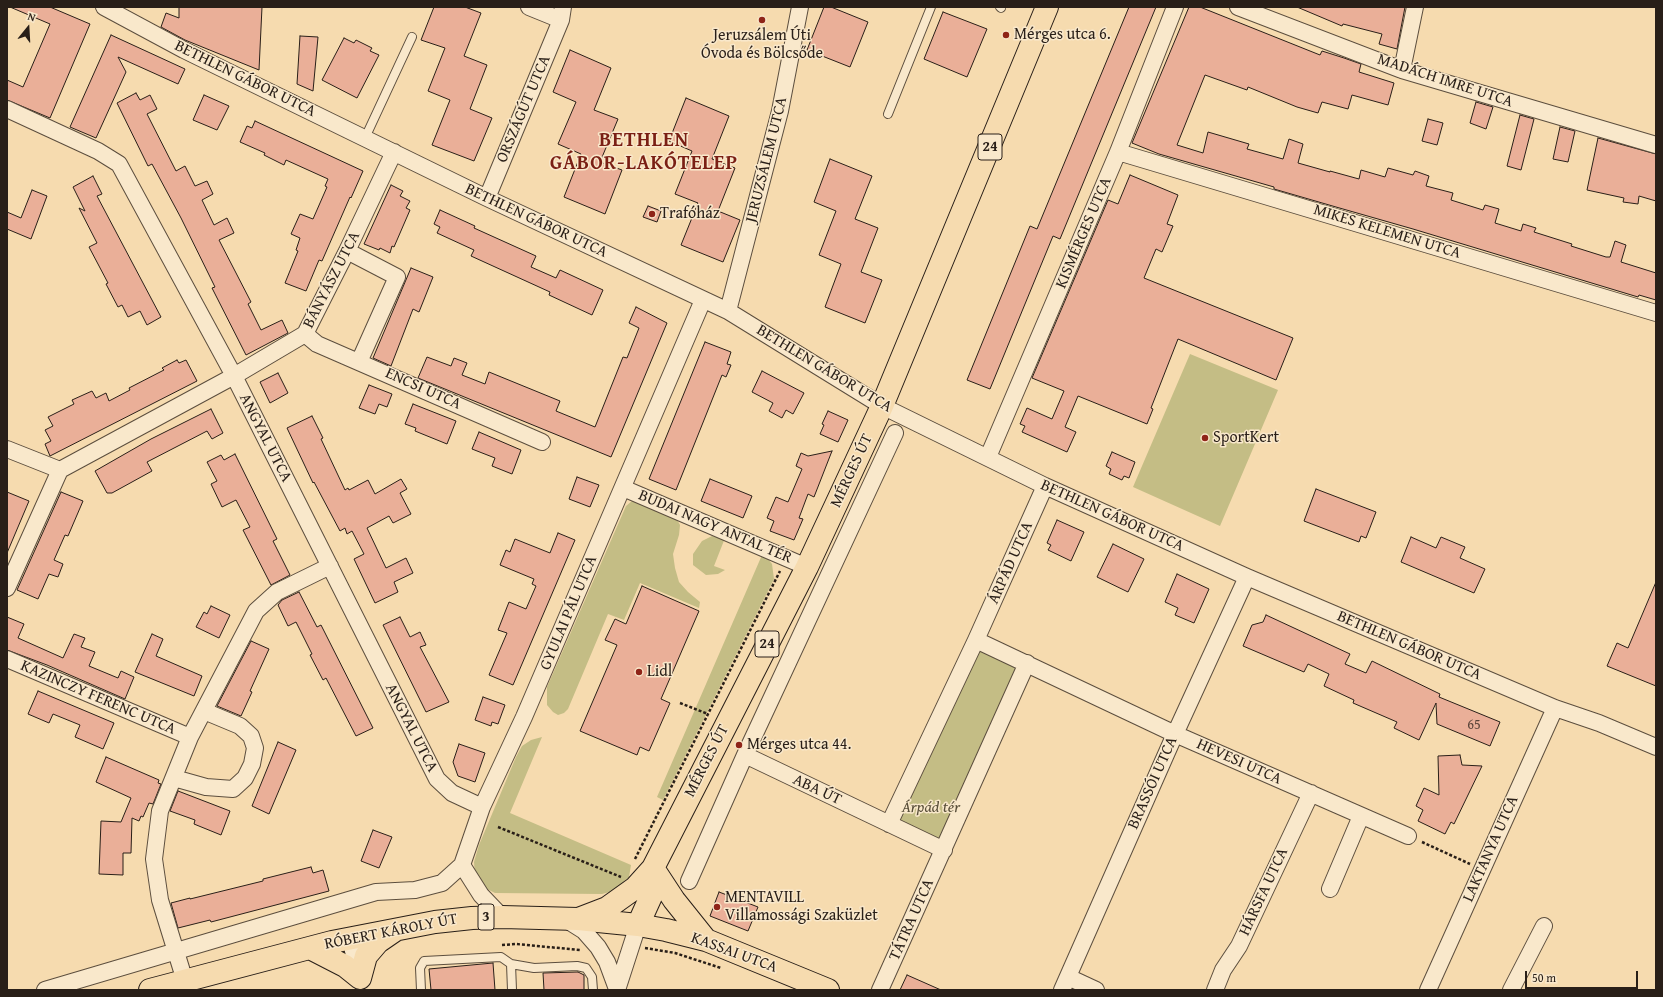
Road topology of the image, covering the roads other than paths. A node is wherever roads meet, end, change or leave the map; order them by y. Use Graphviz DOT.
graph roads {
  1 [pos="529,7"];
  2 [pos="800,7"];
  3 [pos="931,7"];
  4 [pos="1047,7"];
  5 [pos="1175,7"];
  6 [pos="1238,7"];
  7 [pos="1415,7"];
  8 [pos="114,9"];
  9 [pos="562,14"];
  10 [pos="412,37"];
  11 [pos="1402,70"];
  12 [pos="7,109"];
  13 [pos="888,114"];
  14 [pos="365,138"];
  15 [pos="1656,146"];
  16 [pos="394,152"];
  17 [pos="1118,152"];
  18 [pos="487,198"];
  19 [pos="347,251"];
  20 [pos="703,300"];
  21 [pos="728,311"];
  22 [pos="1656,313"];
  23 [pos="305,334"];
  24 [pos="360,362"];
  25 [pos="234,376"];
  26 [pos="882,406"];
  27 [pos="895,433"];
  28 [pos="542,442"];
  29 [pos="7,449"];
  30 [pos="988,457"];
  31 [pos="60,470"];
  32 [pos="1045,486"];
  33 [pos="623,488"];
  34 [pos="330,566"];
  35 [pos="807,566"];
  36 [pos="1247,577"];
  37 [pos="7,588"];
  38 [pos="976,640"];
  39 [pos="7,659"];
  40 [pos="1027,663"];
  41 [pos="1555,708"];
  42 [pos="204,711"];
  43 [pos="1175,734"];
  44 [pos="190,737"];
  45 [pos="1656,747"];
  46 [pos="745,755"];
  47 [pos="174,778"];
  48 [pos="1311,793"];
  49 [pos="482,807"];
  50 [pos="1361,816"];
  51 [pos="889,824"];
  52 [pos="1408,836"];
  53 [pos="944,850"];
  54 [pos="462,865"];
  55 [pos="642,866"];
  56 [pos="689,881"];
  57 [pos="1330,889"];
  58 [pos="502,917"];
  59 [pos="571,919"];
  60 [pos="638,925"];
  61 [pos="1544,926"];
  62 [pos="395,931"];
  63 [pos="350,939"];
  64 [pos="706,940"];
  65 [pos="310,948"];
  66 [pos="176,951"];
  67 [pos="511,964"];
  68 [pos="360,978"];
  69 [pos="185,981"];
  70 [pos="1065,984"];
  71 [pos="45,990"];
  72 [pos="150,990"];
  73 [pos="421,990"];
  74 [pos="512,990"];
  75 [pos="593,990"];
  76 [pos="617,990"];
  77 [pos="828,990"];
  78 [pos="880,990"];
  79 [pos="1096,990"];
  80 [pos="1215,990"];
  81 [pos="1428,990"];
  82 [pos="1511,990"];
  1 -- 9 [label="street, ORSZÁGÚT UTCA"];
  2 -- 21 [label="street, JERUZSÁLEM UTCA"];
  3 -- 13 [label="lane"];
  4 -- 26 [label="main road, MÉRGES ÚT / 24"];
  5 -- 17 [label="street, KISMÉRGES UTCA"];
  6 -- 11 [label="street, MADÁCH IMRE UTCA"];
  7 -- 11 [label="street"];
  8 -- 14 [label="street, BETHLEN GÁBOR UTCA"];
  9 -- 18 [label="street, ORSZÁGÚT UTCA"];
  10 -- 14 [label="lane"];
  11 -- 15 [label="street, MADÁCH IMRE UTCA"];
  12 -- 25 [label="street, ANGYAL UTCA"];
  14 -- 16 [label="street, BETHLEN GÁBOR UTCA"];
  16 -- 18 [label="street, BETHLEN GÁBOR UTCA"];
  16 -- 19 [label="street, BÁNYÁSZ UTCA"];
  17 -- 22 [label="street, MIKES KELEMEN UTCA"];
  17 -- 30 [label="street, KISMÉRGES UTCA"];
  18 -- 20 [label="street, BETHLEN GÁBOR UTCA"];
  19 -- 23 [label="street, BÁNYÁSZ UTCA"];
  19 -- 24 [label="street"];
  20 -- 21 [label="street, BETHLEN GÁBOR UTCA"];
  20 -- 33 [label="street, GYULAI PÁL UTCA"];
  21 -- 26 [label="street, BETHLEN GÁBOR UTCA"];
  23 -- 24 [label="street, ENCSI UTCA"];
  23 -- 25 [label="street, BÁNYÁSZ UTCA"];
  24 -- 28 [label="street, ENCSI UTCA"];
  25 -- 31 [label="street, BÁNYÁSZ UTCA"];
  25 -- 34 [label="street, ANGYAL UTCA"];
  26 -- 30 [label="street, BETHLEN GÁBOR UTCA"];
  26 -- 35 [label="main road, MÉRGES ÚT / 24"];
  27 -- 46 [label="street, MÉRGES ÚT"];
  29 -- 31 [label="street"];
  30 -- 32 [label="street, BETHLEN GÁBOR UTCA"];
  31 -- 37 [label="street"];
  32 -- 36 [label="street, BETHLEN GÁBOR UTCA"];
  32 -- 38 [label="street, ÁRPÁD UTCA"];
  33 -- 35 [label="street, BUDAI NAGY ANTAL TÉR"];
  33 -- 49 [label="street, GYULAI PÁL UTCA"];
  34 -- 42 [label="street"];
  34 -- 49 [label="street, ANGYAL UTCA"];
  35 -- 55 [label="main road, MÉRGES ÚT / 24"];
  36 -- 41 [label="street, BETHLEN GÁBOR UTCA"];
  36 -- 43 [label="street, BRASSÓI UTCA"];
  38 -- 40 [label="street"];
  38 -- 51 [label="street"];
  39 -- 44 [label="street, KAZINCZY FERENC UTCA"];
  40 -- 43 [label="street, HEVESI UTCA"];
  40 -- 53 [label="street"];
  41 -- 45 [label="street, BETHLEN GÁBOR UTCA"];
  41 -- 81 [label="street, LAKTANYA UTCA"];
  42 -- 44 [label="street"];
  42 -- 47 [label="street"];
  43 -- 48 [label="street, HEVESI UTCA"];
  43 -- 70 [label="street, BRASSÓI UTCA"];
  44 -- 47 [label="street"];
  46 -- 51 [label="street, ABA ÚT"];
  46 -- 56 [label="street, MÉRGES ÚT"];
  47 -- 66 [label="street"];
  48 -- 50 [label="street, HEVESI UTCA"];
  48 -- 80 [label="street, HÁRSFA UTCA"];
  49 -- 54 [label="street, GYULAI PÁL UTCA"];
  50 -- 52 [label="street, HEVESI UTCA"];
  50 -- 57 [label="street"];
  51 -- 53 [label="street"];
  53 -- 78 [label="street, TÁTRA UTCA"];
  54 -- 58 [label="street"];
  54 -- 66 [label="street"];
  55 -- 59 [label="main road"];
  55 -- 60 [label="main road, MÉRGES ÚT / 24"];
  55 -- 64 [label="main road"];
  58 -- 59 [label="main road, RÓBERT KÁROLY ÚT / 3"];
  58 -- 62 [label="main road, RÓBERT KÁROLY ÚT / 3"];
  59 -- 60 [label="main road, RÓBERT KÁROLY ÚT / 3"];
  59 -- 76 [label="street"];
  60 -- 64 [label="main road, KASSAI UTCA / 3"];
  60 -- 76 [label="street"];
  61 -- 82 [label="street"];
  62 -- 63 [label="main road, RÓBERT KÁROLY ÚT / 3"];
  62 -- 68 [label="main road"];
  63 -- 65 [label="main road, RÓBERT KÁROLY ÚT / 3"];
  63 -- 68 [label="street"];
  64 -- 77 [label="main road, KASSAI UTCA / 3"];
  65 -- 68 [label="main road"];
  65 -- 69 [label="main road, RÓBERT KÁROLY ÚT / 3"];
  66 -- 69 [label="street"];
  66 -- 71 [label="street"];
  67 -- 73 [label="lane"];
  67 -- 74 [label="lane"];
  67 -- 75 [label="lane"];
  69 -- 72 [label="main road, RÓBERT KÁROLY ÚT / 3"];
  70 -- 79 [label="street"];
}
